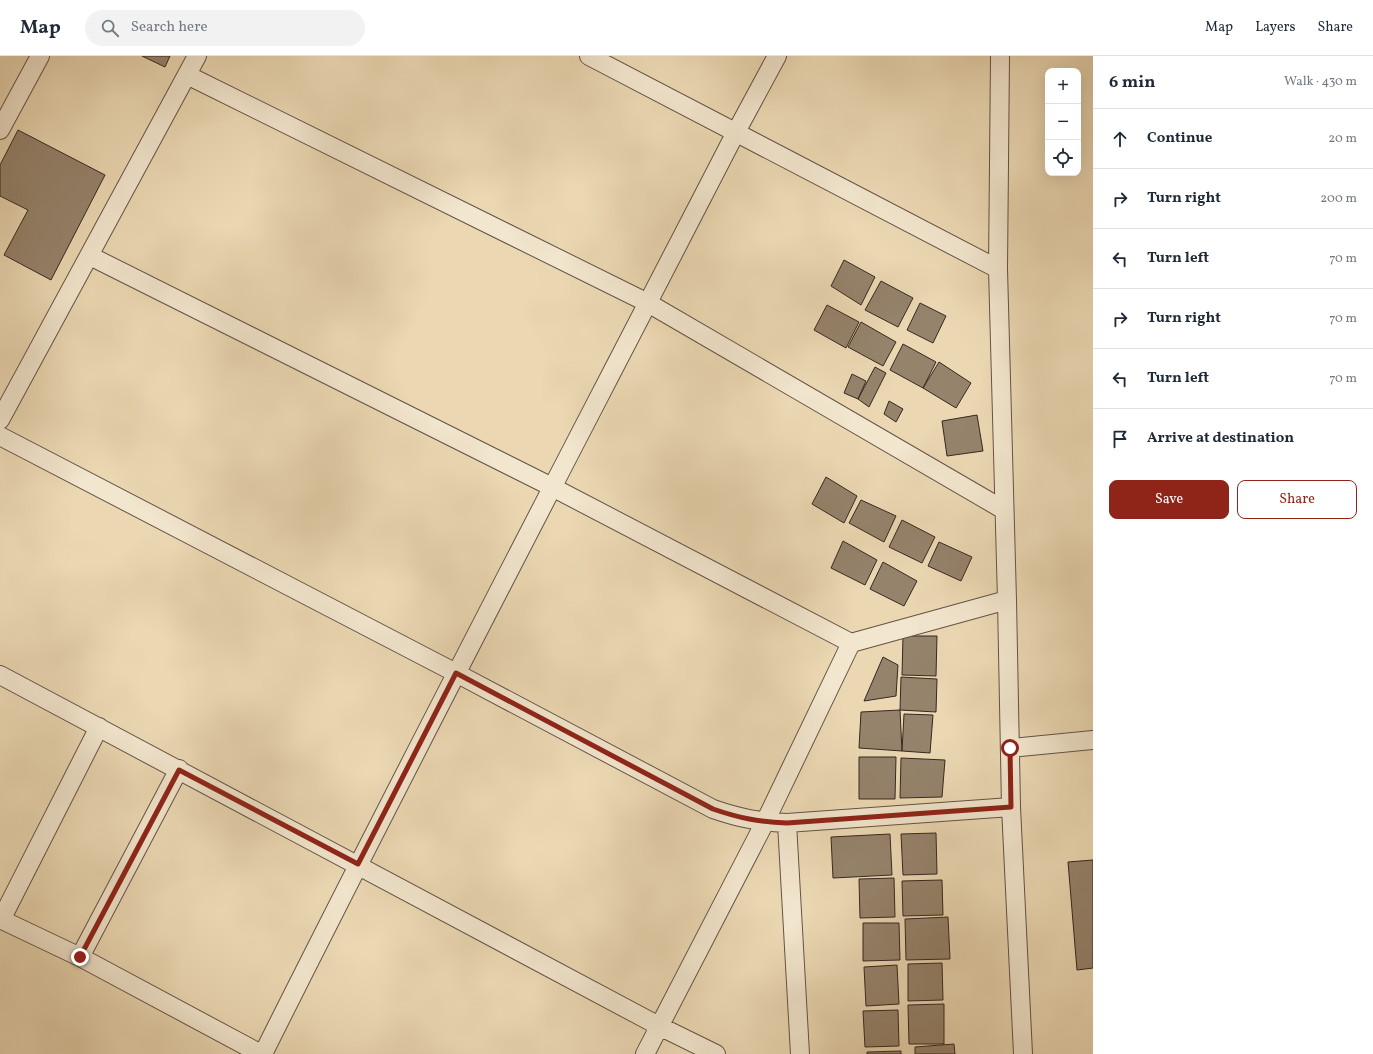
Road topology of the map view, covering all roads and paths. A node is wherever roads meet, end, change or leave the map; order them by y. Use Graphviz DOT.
graph roads {
  1 [pos="40,56"];
  2 [pos="197,56"];
  3 [pos="589,56"];
  4 [pos="777,56"];
  5 [pos="1000,56"];
  6 [pos="187,75"];
  7 [pos="0,130"];
  8 [pos="736,132"];
  9 [pos="90,256"];
  10 [pos="998,269"];
  11 [pos="648,303"];
  12 [pos="0,420"];
  13 [pos="0,436"];
  14 [pos="552,487"];
  15 [pos="1004,510"];
  16 [pos="1007,600"];
  17 [pos="851,643"];
  18 [pos="456,673"];
  19 [pos="0,674"];
  20 [pos="99,727"];
  21 [pos="1093,740"];
  22 [pos="1010,748"];
  23 [pos="179,770"];
  24 [pos="1011,807"];
  25 [pos="765,822"];
  26 [pos="787,823"];
  27 [pos="358,864"];
  28 [pos="0,920"];
  29 [pos="80,957"];
  30 [pos="659,1026"];
  31 [pos="262,1054"];
  32 [pos="646,1054"];
  33 [pos="716,1054"];
  34 [pos="800,1054"];
  35 [pos="1022,1054"];
  1 -- 7 [label="street"];
  2 -- 6 [label="street"];
  3 -- 8 [label="street"];
  4 -- 8 [label="street"];
  5 -- 10 [label="street"];
  6 -- 9 [label="street"];
  6 -- 11 [label="street"];
  8 -- 10 [label="street"];
  8 -- 11 [label="street"];
  9 -- 12 [label="street"];
  9 -- 14 [label="street"];
  10 -- 15 [label="street"];
  11 -- 14 [label="street"];
  11 -- 15 [label="street"];
  13 -- 18 [label="street"];
  14 -- 17 [label="street"];
  14 -- 18 [label="street"];
  15 -- 16 [label="street"];
  16 -- 17 [label="street"];
  16 -- 22 [label="street"];
  17 -- 25 [label="street"];
  18 -- 25 [label="street"];
  18 -- 27 [label="street"];
  19 -- 20 [label="street"];
  20 -- 23 [label="street"];
  20 -- 28 [label="street"];
  21 -- 22 [label="street"];
  22 -- 24 [label="street"];
  23 -- 27 [label="street"];
  23 -- 29 [label="street"];
  24 -- 26 [label="street"];
  24 -- 35 [label="street"];
  25 -- 26 [label="street"];
  25 -- 30 [label="street"];
  26 -- 34 [label="street"];
  27 -- 30 [label="street"];
  27 -- 31 [label="street"];
  28 -- 29 [label="street"];
  29 -- 31 [label="street"];
  30 -- 32 [label="street"];
  30 -- 33 [label="street"];
}
